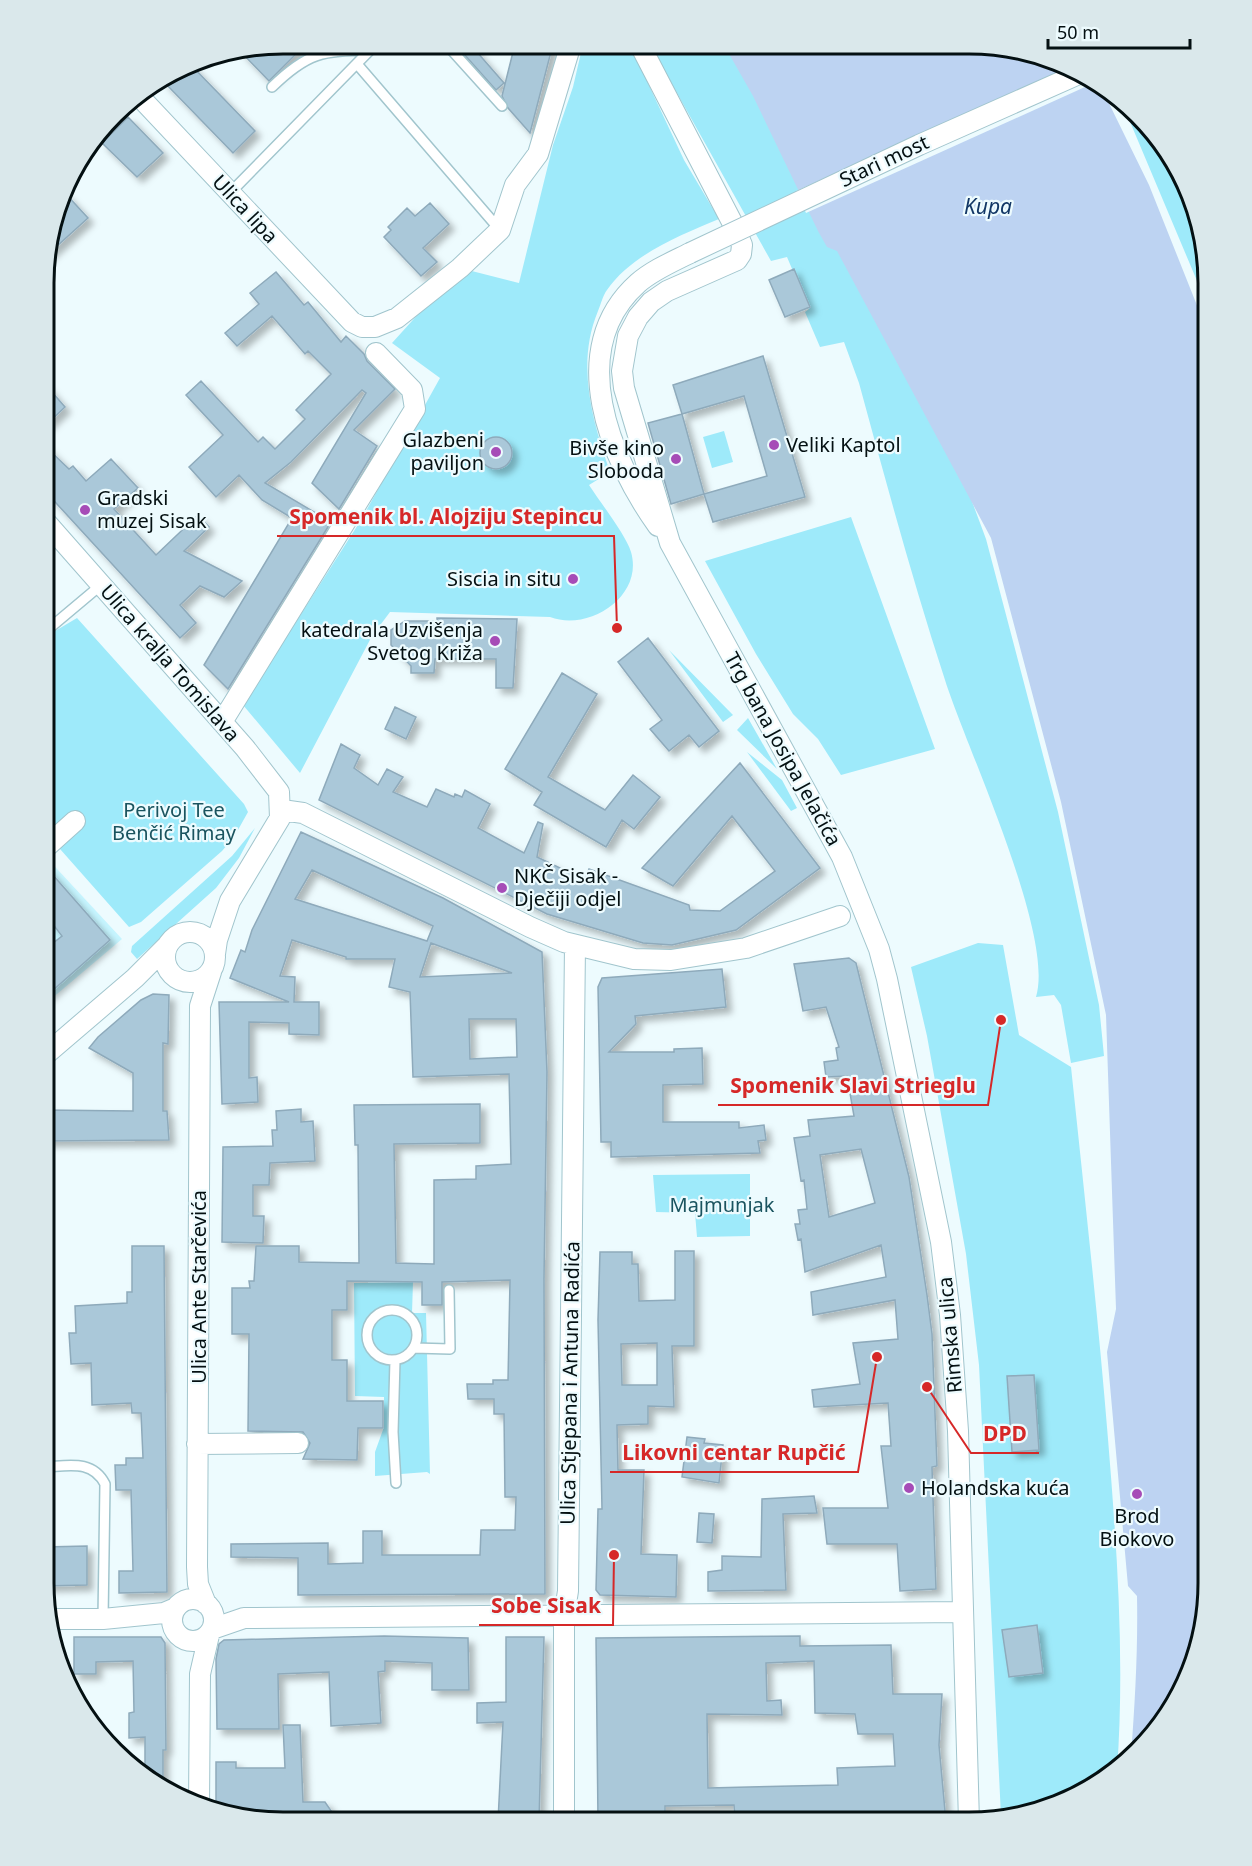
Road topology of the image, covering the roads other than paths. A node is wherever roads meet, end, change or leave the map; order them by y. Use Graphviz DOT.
graph roads {
  1 [pos="320,54"];
  2 [pos="366,54"];
  3 [pos="455,54"];
  4 [pos="569,54"];
  5 [pos="645,54"];
  6 [pos="357,64"];
  7 [pos="1070,78"];
  8 [pos="272,87"];
  9 [pos="144,101"];
  10 [pos="502,106"];
  11 [pos="230,193"];
  12 [pos="500,230"];
  13 [pos="376,353"];
  14 [pos="624,464"];
  15 [pos="54,531"];
  16 [pos="670,543"];
  17 [pos="101,585"];
  18 [pos="54,624"];
  19 [pos="222,722"];
  20 [pos="282,810"];
  21 [pos="75,821"];
  22 [pos="54,840"];
  23 [pos="230,901"];
  24 [pos="840,916"];
  25 [pos="189,931"];
  26 [pos="575,945"];
  27 [pos="167,946"];
  28 [pos="882,962"];
  29 [pos="213,963"];
  30 [pos="135,978"];
  31 [pos="177,979"];
  32 [pos="200,1006"];
  33 [pos="54,1047"];
  34 [pos="449,1290"];
  35 [pos="414,1348"];
  36 [pos="395,1360"];
  37 [pos="298,1443"];
  38 [pos="197,1444"];
  39 [pos="54,1467"];
  40 [pos="396,1483"];
  41 [pos="197,1567"];
  42 [pos="207,1605"];
  43 [pos="179,1606"];
  44 [pos="963,1612"];
  45 [pos="564,1616"];
  46 [pos="244,1618"];
  47 [pos="57,1619"];
  48 [pos="103,1619"];
  49 [pos="210,1632"];
  50 [pos="179,1636"];
  51 [pos="200,1674"];
  52 [pos="200,1797"];
  53 [pos="564,1812"];
  54 [pos="969,1812"];
  1 -- 8 [label="lane"];
  2 -- 6 [label="lane"];
  3 -- 10 [label="lane"];
  4 -- 12 [label="street"];
  5 -- 16 [label="street, Trg bana Josipa Jelačića"];
  6 -- 11 [label="lane"];
  6 -- 12 [label="lane"];
  7 -- 14 [label="street, Stari most, bridge"];
  9 -- 11 [label="street, Ulica lipa"];
  11 -- 12 [label="street, Ulica lipa"];
  13 -- 19 [label="street"];
  14 -- 16 [label="street, Trg bana Josipa Jelačića"];
  15 -- 17 [label="street, Ulica kralja Tomislava"];
  16 -- 28 [label="street, Trg bana Josipa Jelačića"];
  17 -- 18 [label="lane"];
  17 -- 19 [label="street, Ulica kralja Tomislava"];
  19 -- 20 [label="street, Ulica kralja Tomislava"];
  20 -- 23 [label="street, Ulica Ante Starčevića"];
  20 -- 26 [label="street"];
  21 -- 22 [label="street"];
  23 -- 25 [label="street, Ulica Ante Starčevića"];
  23 -- 29 [label="street, Ulica Ante Starčevića"];
  24 -- 26 [label="street"];
  25 -- 27 [label="street"];
  25 -- 29 [label="street"];
  26 -- 45 [label="street, Ulica Stjepana i Antuna Radića"];
  27 -- 30 [label="street"];
  27 -- 31 [label="street"];
  28 -- 44 [label="street, Rimska ulica"];
  29 -- 31 [label="street"];
  29 -- 32 [label="street, Ulica Ante Starčevića"];
  30 -- 31 [label="street"];
  30 -- 33 [label="street"];
  31 -- 32 [label="street"];
  32 -- 38 [label="street, Ulica Ante Starčevića"];
  34 -- 35 [label="lane"];
  35 -- 36 [label="lane"];
  35 -- 36 [label="lane"];
  36 -- 40 [label="lane"];
  37 -- 38 [label="street"];
  38 -- 41 [label="street, Ulica Ante Starčevića"];
  39 -- 48 [label="lane"];
  41 -- 42 [label="street, Ulica Ante Starčevića"];
  41 -- 43 [label="street, Ulica Ante Starčevića"];
  42 -- 43 [label="street"];
  42 -- 46 [label="street"];
  42 -- 49 [label="street"];
  43 -- 48 [label="street"];
  43 -- 50 [label="street"];
  44 -- 45 [label="street"];
  44 -- 54 [label="street, Rimska ulica"];
  45 -- 46 [label="street"];
  45 -- 53 [label="street, Ulica Stjepana i Antuna Radića"];
  46 -- 49 [label="street"];
  47 -- 48 [label="street"];
  48 -- 50 [label="street"];
  49 -- 50 [label="street"];
  49 -- 51 [label="street"];
  50 -- 51 [label="street"];
  51 -- 52 [label="street"];
}
